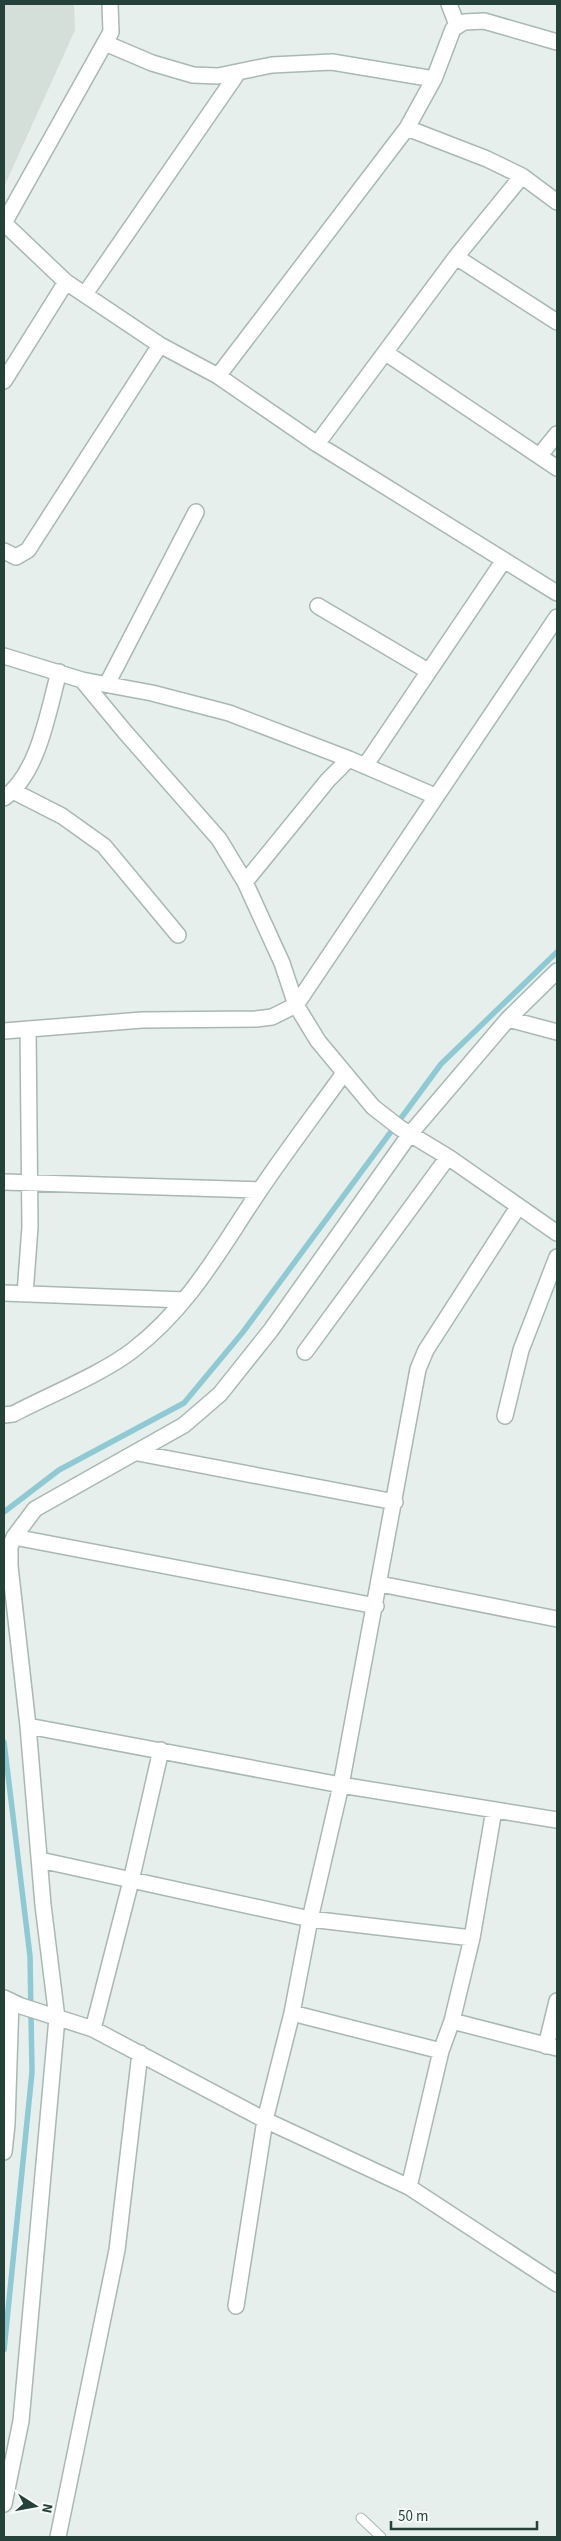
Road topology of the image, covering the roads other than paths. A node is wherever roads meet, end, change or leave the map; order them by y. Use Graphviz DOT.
graph roads {
  1 [pos="110,4"];
  2 [pos="449,4"];
  3 [pos="457,25"];
  4 [pos="557,42"];
  5 [pos="105,43"];
  6 [pos="237,74"];
  7 [pos="434,79"];
  8 [pos="407,128"];
  9 [pos="522,176"];
  10 [pos="557,202"];
  11 [pos="4,223"];
  12 [pos="456,257"];
  13 [pos="66,282"];
  14 [pos="86,294"];
  15 [pos="557,322"];
  16 [pos="160,345"];
  17 [pos="386,353"];
  18 [pos="218,376"];
  19 [pos="4,381"];
  20 [pos="557,434"];
  21 [pos="317,444"];
  22 [pos="540,455"];
  23 [pos="557,468"];
  24 [pos="196,512"];
  25 [pos="4,552"];
  26 [pos="504,560"];
  27 [pos="557,593"];
  28 [pos="318,606"];
  29 [pos="557,617"];
  30 [pos="4,656"];
  31 [pos="428,671"];
  32 [pos="59,672"];
  33 [pos="82,680"];
  34 [pos="107,684"];
  35 [pos="349,759"];
  36 [pos="365,766"];
  37 [pos="8,794"];
  38 [pos="435,796"];
  39 [pos="245,882"];
  40 [pos="178,935"];
  41 [pos="557,971"];
  42 [pos="296,1005"];
  43 [pos="508,1019"];
  44 [pos="28,1029"];
  45 [pos="4,1031"];
  46 [pos="557,1032"];
  47 [pos="344,1073"];
  48 [pos="405,1131"];
  49 [pos="448,1157"];
  50 [pos="4,1182"];
  51 [pos="30,1184"];
  52 [pos="260,1190"];
  53 [pos="518,1208"];
  54 [pos="557,1234"];
  55 [pos="557,1257"];
  56 [pos="4,1293"];
  57 [pos="25,1294"];
  58 [pos="184,1300"];
  59 [pos="305,1352"];
  60 [pos="4,1415"];
  61 [pos="505,1416"];
  62 [pos="138,1453"];
  63 [pos="395,1502"];
  64 [pos="14,1537"];
  65 [pos="380,1584"];
  66 [pos="376,1606"];
  67 [pos="557,1619"];
  68 [pos="28,1726"];
  69 [pos="161,1750"];
  70 [pos="342,1785"];
  71 [pos="494,1810"];
  72 [pos="557,1820"];
  73 [pos="40,1860"];
  74 [pos="131,1881"];
  75 [pos="310,1919"];
  76 [pos="472,1938"];
  77 [pos="557,2001"];
  78 [pos="12,2002"];
  79 [pos="292,2014"];
  80 [pos="50,2015"];
  81 [pos="452,2021"];
  82 [pos="93,2029"];
  83 [pos="551,2047"];
  84 [pos="441,2051"];
  85 [pos="140,2052"];
  86 [pos="266,2120"];
  87 [pos="4,2152"];
  88 [pos="409,2187"];
  89 [pos="557,2284"];
  90 [pos="236,2306"];
  91 [pos="4,2504"];
  92 [pos="361,2518"];
  93 [pos="58,2537"];
  94 [pos="380,2537"];
  1 -- 5 [label="street"];
  2 -- 3 [label="street"];
  3 -- 4 [label="street"];
  3 -- 7 [label="street"];
  5 -- 6 [label="street"];
  5 -- 11 [label="street"];
  6 -- 7 [label="street"];
  6 -- 14 [label="street"];
  7 -- 8 [label="street"];
  8 -- 9 [label="street"];
  8 -- 18 [label="street"];
  9 -- 10 [label="street"];
  9 -- 12 [label="street"];
  11 -- 13 [label="street"];
  12 -- 15 [label="street"];
  12 -- 17 [label="street"];
  13 -- 14 [label="street"];
  13 -- 19 [label="street"];
  14 -- 16 [label="street"];
  16 -- 18 [label="street"];
  16 -- 25 [label="street"];
  17 -- 21 [label="street"];
  17 -- 22 [label="street"];
  18 -- 21 [label="street"];
  20 -- 22 [label="street"];
  21 -- 26 [label="street"];
  22 -- 23 [label="street"];
  24 -- 34 [label="street"];
  26 -- 27 [label="street"];
  26 -- 31 [label="street"];
  28 -- 31 [label="street"];
  29 -- 38 [label="street"];
  30 -- 32 [label="street"];
  31 -- 36 [label="street"];
  32 -- 33 [label="street"];
  32 -- 37 [label="street"];
  33 -- 34 [label="street"];
  33 -- 39 [label="street"];
  34 -- 35 [label="street"];
  35 -- 36 [label="street"];
  35 -- 39 [label="street"];
  36 -- 38 [label="street"];
  37 -- 40 [label="street"];
  38 -- 42 [label="street"];
  39 -- 42 [label="street"];
  41 -- 43 [label="street"];
  42 -- 44 [label="street"];
  42 -- 47 [label="street"];
  43 -- 46 [label="street"];
  43 -- 48 [label="street"];
  44 -- 45 [label="street"];
  44 -- 51 [label="street"];
  47 -- 48 [label="street"];
  47 -- 52 [label="street"];
  48 -- 49 [label="street"];
  48 -- 62 [label="street"];
  49 -- 53 [label="street"];
  49 -- 59 [label="street"];
  50 -- 51 [label="street"];
  51 -- 52 [label="street"];
  51 -- 57 [label="street"];
  52 -- 58 [label="street"];
  53 -- 54 [label="street"];
  53 -- 63 [label="street"];
  55 -- 61 [label="street"];
  56 -- 57 [label="street"];
  57 -- 58 [label="street"];
  58 -- 60 [label="street"];
  62 -- 63 [label="street"];
  62 -- 64 [label="street"];
  63 -- 65 [label="street"];
  64 -- 66 [label="street"];
  64 -- 68 [label="street"];
  65 -- 66 [label="street"];
  65 -- 67 [label="street"];
  66 -- 70 [label="street"];
  68 -- 69 [label="street"];
  68 -- 73 [label="street"];
  69 -- 70 [label="street"];
  69 -- 74 [label="street"];
  70 -- 71 [label="street"];
  70 -- 75 [label="street"];
  71 -- 72 [label="street"];
  71 -- 76 [label="street"];
  73 -- 74 [label="street"];
  73 -- 80 [label="street"];
  74 -- 75 [label="street"];
  74 -- 82 [label="street"];
  75 -- 76 [label="street"];
  75 -- 79 [label="street"];
  76 -- 81 [label="street"];
  77 -- 83 [label="street"];
  78 -- 80 [label="street"];
  78 -- 87 [label="street"];
  79 -- 84 [label="street"];
  79 -- 86 [label="street"];
  80 -- 82 [label="street"];
  80 -- 91 [label="street"];
  81 -- 83 [label="street"];
  81 -- 84 [label="street"];
  82 -- 85 [label="street"];
  84 -- 88 [label="street"];
  85 -- 86 [label="street"];
  85 -- 93 [label="street"];
  86 -- 88 [label="street"];
  86 -- 90 [label="street"];
  88 -- 89 [label="street"];
  92 -- 94 [label="lane"];
}
